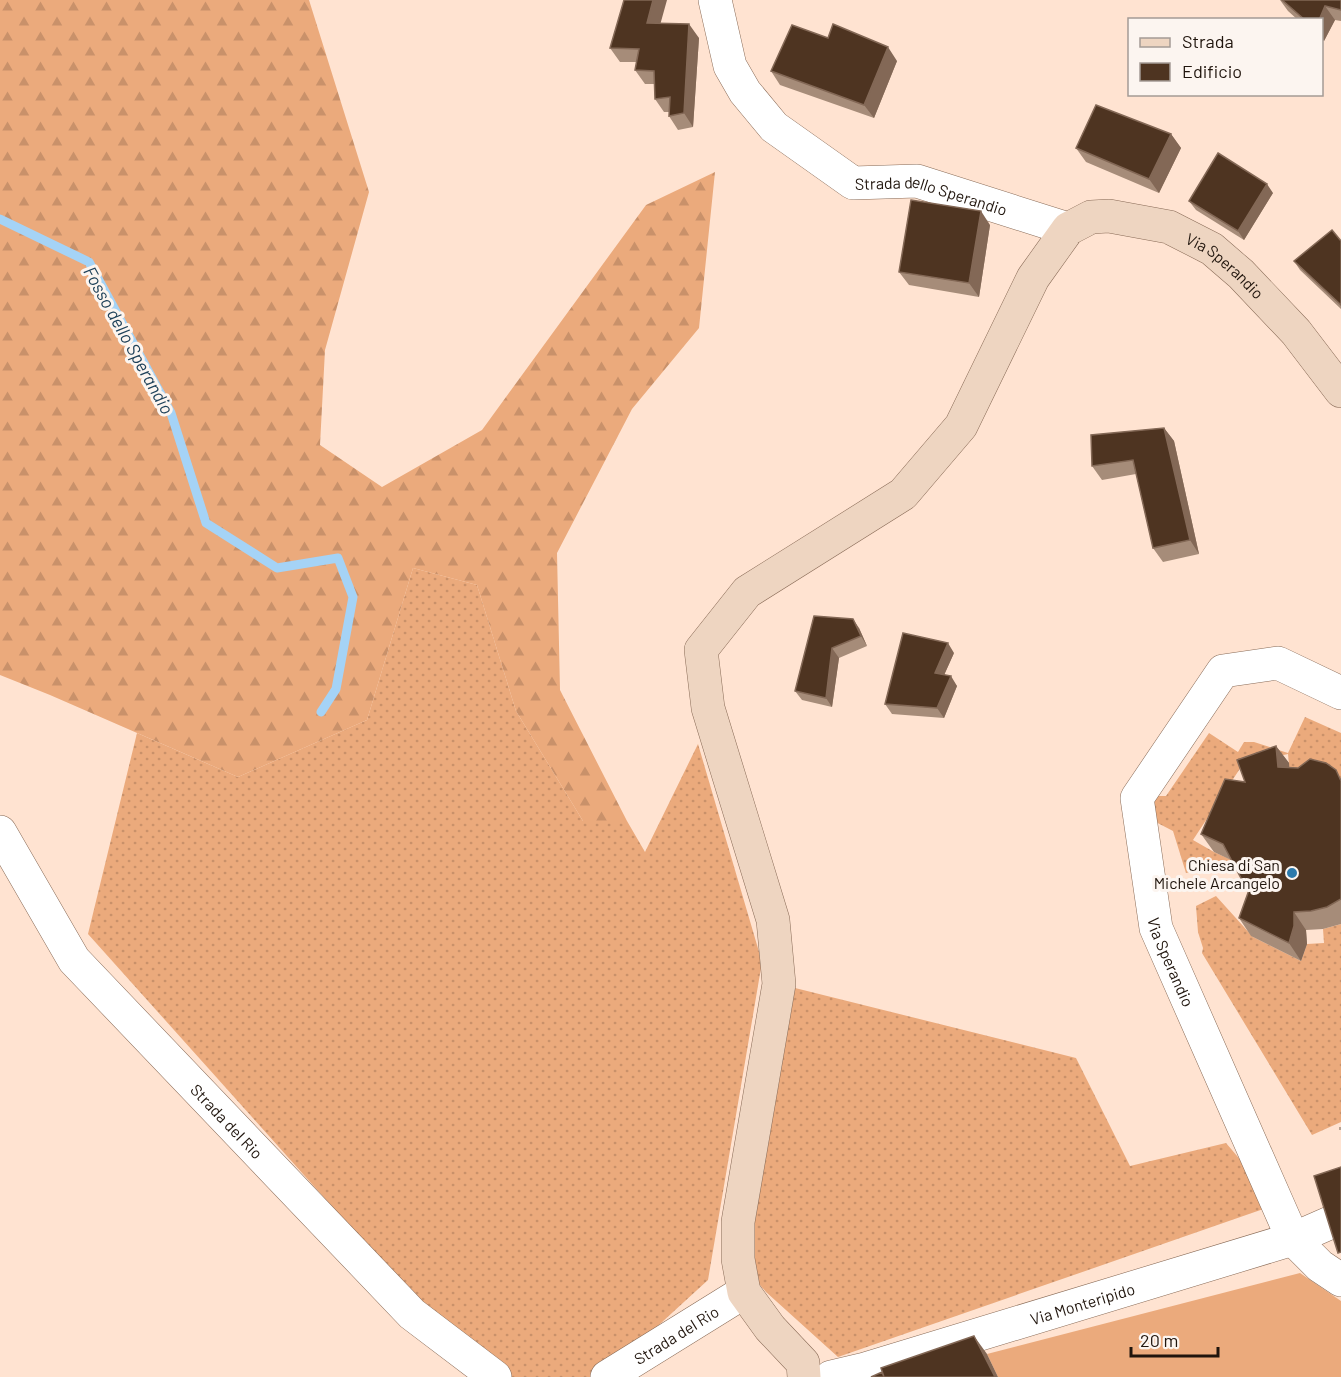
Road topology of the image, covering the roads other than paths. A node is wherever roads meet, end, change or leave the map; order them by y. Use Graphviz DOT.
graph roads {
  1 [pos="701,0"];
  2 [pos="715,0"];
  3 [pos="730,66"];
  4 [pos="1068,229"];
  5 [pos="1341,391"];
  6 [pos="1341,693"];
  7 [pos="0,832"];
  8 [pos="1334,1221"];
  9 [pos="1293,1239"];
  10 [pos="1341,1280"];
  11 [pos="744,1292"];
  12 [pos="495,1377"];
  13 [pos="607,1377"];
  14 [pos="804,1377"];
  15 [pos="831,1377"];
  1 -- 3 [label="street, Strada dello Sperandio"];
  2 -- 3 [label="street, Strada dello Sperandio"];
  3 -- 4 [label="street, Strada dello Sperandio"];
  4 -- 5 [label="street, Via Sperandio"];
  4 -- 11 [label="street"];
  6 -- 9 [label="street, Via Sperandio"];
  7 -- 12 [label="street, Strada del Rio"];
  8 -- 9 [label="street, Via Monteripido"];
  9 -- 10 [label="street"];
  9 -- 15 [label="street, Via Monteripido"];
  11 -- 13 [label="street, Strada del Rio"];
  11 -- 14 [label="street"];
}
